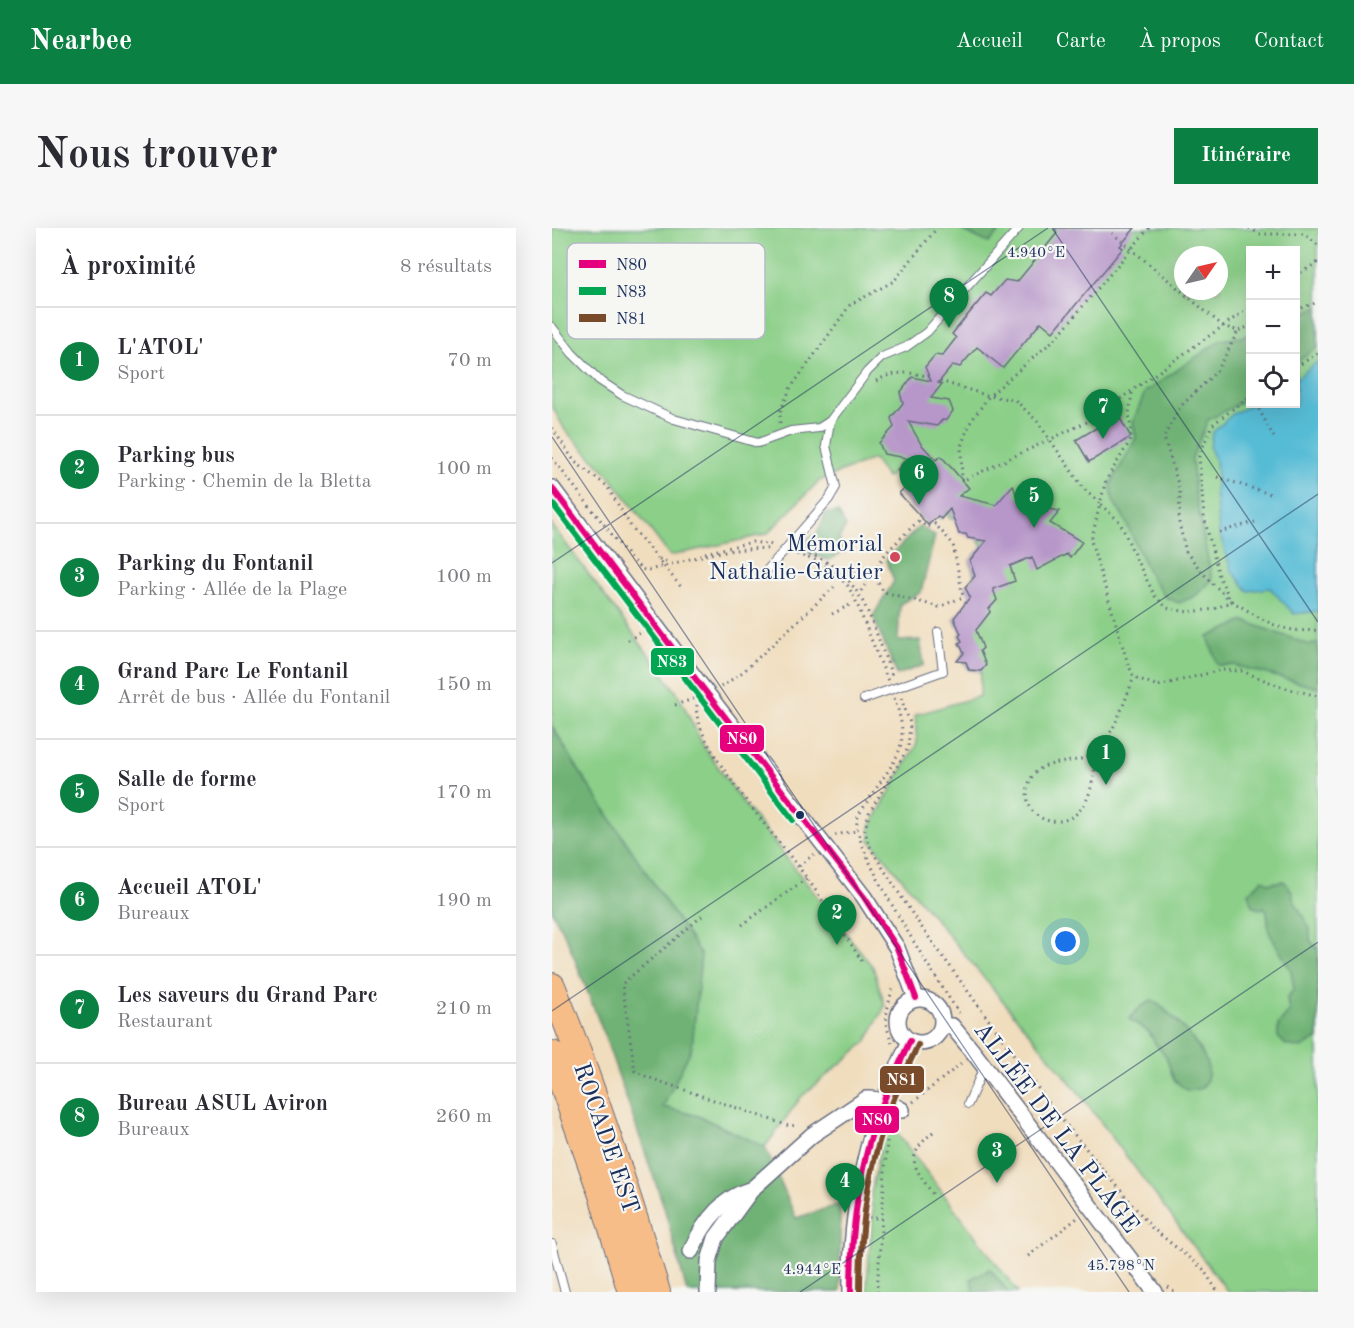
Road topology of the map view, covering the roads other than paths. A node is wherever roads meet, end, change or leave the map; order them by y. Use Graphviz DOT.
graph roads {
  1 [pos="1019,228"];
  2 [pos="552,327"];
  3 [pos="830,421"];
  4 [pos="552,488"];
  5 [pos="762,576"];
  6 [pos="938,632"];
  7 [pos="864,699"];
  8 [pos="552,986"];
  9 [pos="916,999"];
  10 [pos="942,1026"];
  11 [pos="910,1041"];
  12 [pos="552,1054"];
  13 [pos="985,1066"];
  14 [pos="883,1101"];
  15 [pos="968,1104"];
  16 [pos="902,1110"];
  17 [pos="752,1189"];
  18 [pos="552,1244"];
  19 [pos="691,1251"];
  20 [pos="565,1292"];
  21 [pos="631,1292"];
  22 [pos="657,1292"];
  23 [pos="708,1292"];
  24 [pos="851,1292"];
  25 [pos="1155,1292"];
  1 -- 3 [label="lane"];
  2 -- 3 [label="lane"];
  3 -- 5 [label="lane"];
  4 -- 9 [label="street"];
  6 -- 7 [label="lane"];
  8 -- 22 [label="highway, ROCADE EST"];
  9 -- 10 [label="street"];
  9 -- 11 [label="street"];
  10 -- 11 [label="street"];
  10 -- 13 [label="street, ALLÉE DE LA PLAGE"];
  11 -- 14 [label="street"];
  12 -- 21 [label="highway, ROCADE EST"];
  13 -- 15 [label="lane"];
  13 -- 25 [label="street, ALLÉE DE LA PLAGE"];
  14 -- 16 [label="street"];
  14 -- 17 [label="street"];
  14 -- 24 [label="street"];
  17 -- 19 [label="street"];
  17 -- 23 [label="street"];
  18 -- 20 [label="lane"];
}
